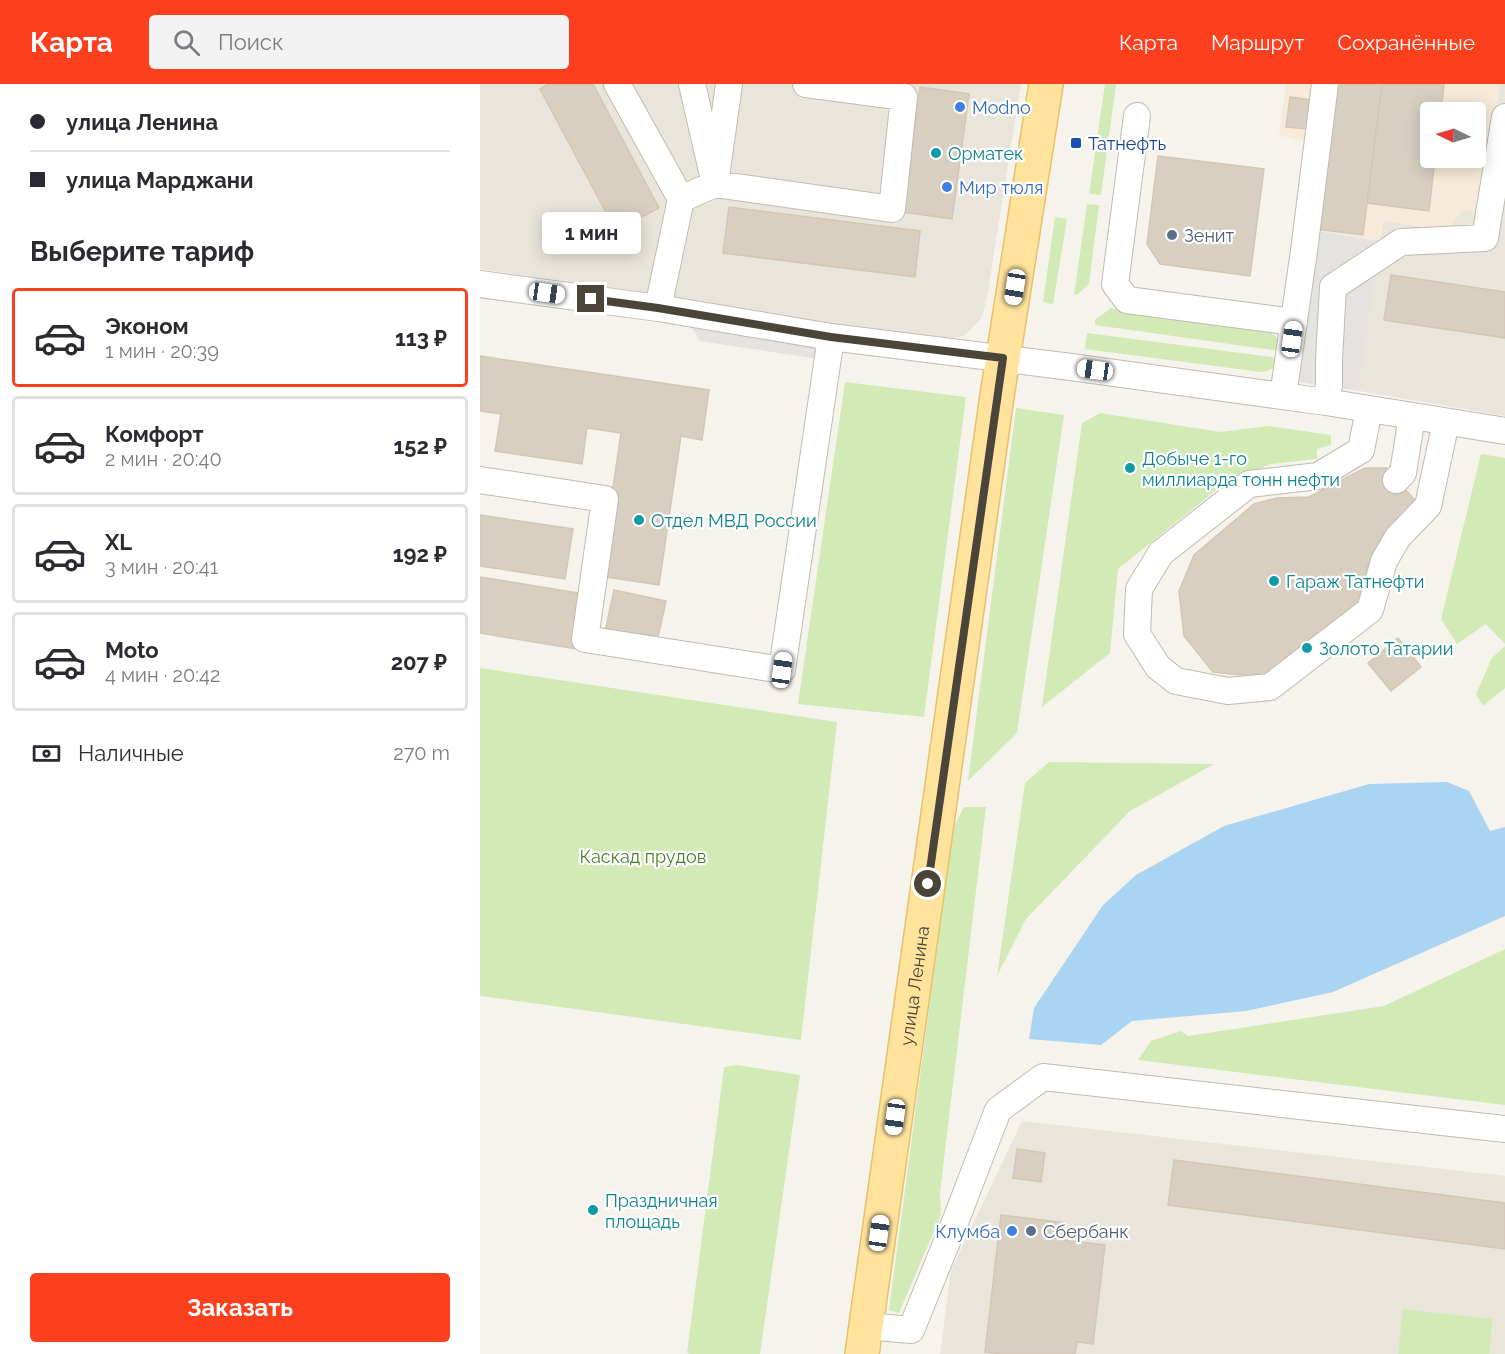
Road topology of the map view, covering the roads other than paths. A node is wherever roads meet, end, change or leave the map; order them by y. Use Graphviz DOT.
graph roads {
  1 [pos="617,84"];
  2 [pos="692,84"];
  3 [pos="729,84"];
  4 [pos="806,84"];
  5 [pos="1046,84"];
  6 [pos="1325,84"];
  7 [pos="1137,116"];
  8 [pos="1505,117"];
  9 [pos="715,184"];
  10 [pos="681,199"];
  11 [pos="1495,239"];
  12 [pos="480,284"];
  13 [pos="658,308"];
  14 [pos="1294,322"];
  15 [pos="831,337"];
  16 [pos="1003,358"];
  17 [pos="1283,396"];
  18 [pos="1326,402"];
  19 [pos="1369,410"];
  20 [pos="1412,416"];
  21 [pos="1446,422"];
  22 [pos="1505,431"];
  23 [pos="480,480"];
  24 [pos="1396,480"];
  25 [pos="1505,1129"];
  26 [pos="864,1340"];
  1 -- 10 [label="street"];
  2 -- 9 [label="street"];
  3 -- 9 [label="street"];
  4 -- 9 [label="street"];
  5 -- 16 [label="main road, улица Ленина"];
  6 -- 14 [label="street"];
  7 -- 14 [label="street"];
  8 -- 11 [label="street"];
  9 -- 10 [label="street"];
  10 -- 13 [label="street"];
  11 -- 18 [label="street"];
  12 -- 13 [label="street"];
  13 -- 15 [label="street"];
  14 -- 17 [label="street"];
  15 -- 16 [label="street"];
  15 -- 23 [label="street"];
  16 -- 17 [label="street"];
  16 -- 26 [label="main road, улица Ленина"];
  17 -- 18 [label="street"];
  18 -- 19 [label="street"];
  19 -- 20 [label="street"];
  19 -- 21 [label="street"];
  20 -- 21 [label="street"];
  20 -- 24 [label="street"];
  21 -- 22 [label="street"];
  25 -- 26 [label="street"];
}
